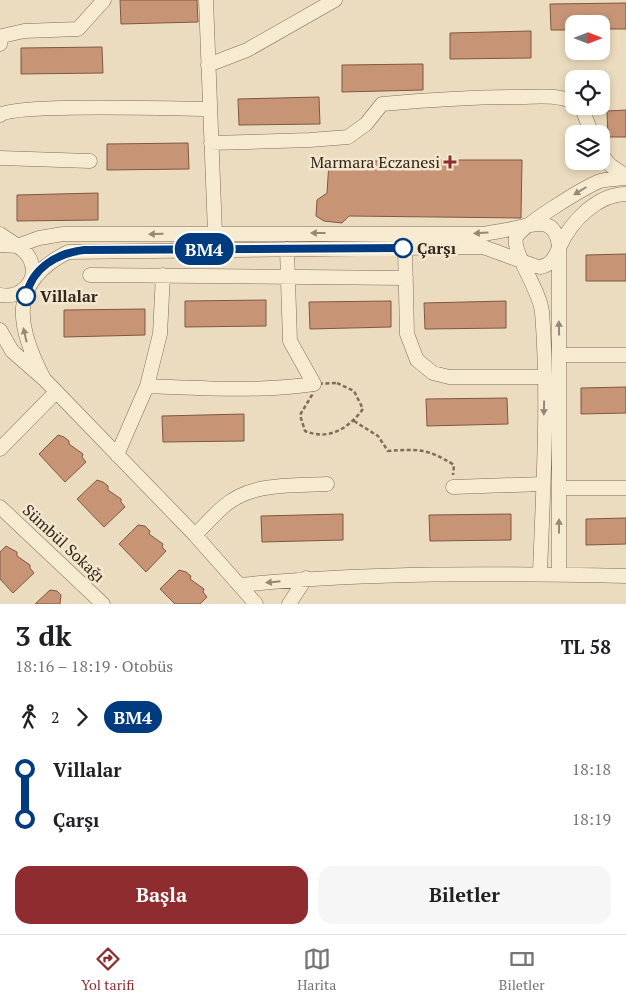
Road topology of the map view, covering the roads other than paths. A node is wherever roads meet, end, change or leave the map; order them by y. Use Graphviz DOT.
graph roads {
  1 [pos="104,0"];
  2 [pos="206,0"];
  3 [pos="334,0"];
  4 [pos="1,38"];
  5 [pos="208,65"];
  6 [pos="565,98"];
  7 [pos="210,109"];
  8 [pos="0,115"];
  9 [pos="212,142"];
  10 [pos="0,158"];
  11 [pos="90,161"];
  12 [pos="610,165"];
  13 [pos="626,177"];
  14 [pos="626,194"];
  15 [pos="529,224"];
  16 [pos="215,233"];
  17 [pos="0,234"];
  18 [pos="0,245"];
  19 [pos="17,246"];
  20 [pos="559,246"];
  21 [pos="405,248"];
  22 [pos="287,250"];
  23 [pos="520,259"];
  24 [pos="90,275"];
  25 [pos="163,275"];
  26 [pos="286,277"];
  27 [pos="406,278"];
  28 [pos="29,284"];
  29 [pos="0,295"];
  30 [pos="0,330"];
  31 [pos="559,355"];
  32 [pos="626,355"];
  33 [pos="544,377"];
  34 [pos="44,379"];
  35 [pos="147,386"];
  36 [pos="56,392"];
  37 [pos="0,449"];
  38 [pos="117,455"];
  39 [pos="327,484"];
  40 [pos="543,484"];
  41 [pos="453,486"];
  42 [pos="559,488"];
  43 [pos="626,488"];
  44 [pos="0,507"];
  45 [pos="195,535"];
  46 [pos="540,574"];
  47 [pos="559,574"];
  48 [pos="626,576"];
  49 [pos="306,578"];
  50 [pos="240,585"];
  51 [pos="103,604"];
  52 [pos="256,604"];
  53 [pos="288,604"];
  1 -- 4 [label="street"];
  2 -- 5 [label="street"];
  3 -- 5 [label="street"];
  5 -- 7 [label="street"];
  6 -- 9 [label="street"];
  7 -- 8 [label="street"];
  7 -- 9 [label="street"];
  9 -- 16 [label="street"];
  10 -- 11 [label="street"];
  12 -- 13 [label="street"];
  13 -- 15 [label="street, one-way"];
  14 -- 20 [label="street"];
  15 -- 16 [label="street, one-way"];
  15 -- 20 [label="street"];
  15 -- 23 [label="street"];
  16 -- 19 [label="street, one-way"];
  17 -- 19 [label="street"];
  18 -- 19 [label="street"];
  19 -- 28 [label="street"];
  20 -- 23 [label="street"];
  31 -- 20 [label="street, one-way"];
  21 -- 22 [label="street"];
  21 -- 23 [label="street"];
  21 -- 27 [label="street"];
  22 -- 26 [label="street"];
  22 -- 28 [label="street"];
  23 -- 33 [label="street"];
  24 -- 25 [label="street"];
  25 -- 26 [label="street"];
  25 -- 35 [label="street"];
  26 -- 27 [label="street"];
  26 -- 35 [label="street"];
  27 -- 33 [label="street"];
  28 -- 29 [label="street"];
  34 -- 28 [label="street, one-way"];
  30 -- 34 [label="street"];
  31 -- 32 [label="street"];
  31 -- 42 [label="street"];
  33 -- 40 [label="street, one-way"];
  34 -- 36 [label="street"];
  35 -- 38 [label="street"];
  36 -- 37 [label="street"];
  36 -- 38 [label="street"];
  38 -- 45 [label="street"];
  39 -- 45 [label="street"];
  40 -- 41 [label="street"];
  40 -- 46 [label="street"];
  42 -- 43 [label="street"];
  47 -- 42 [label="street, one-way"];
  44 -- 51 [label="street, Sümbül Sokağı"];
  45 -- 50 [label="street"];
  46 -- 47 [label="street"];
  46 -- 49 [label="street"];
  47 -- 48 [label="street"];
  49 -- 50 [label="street, one-way"];
  49 -- 53 [label="street"];
  50 -- 52 [label="street"];
}
